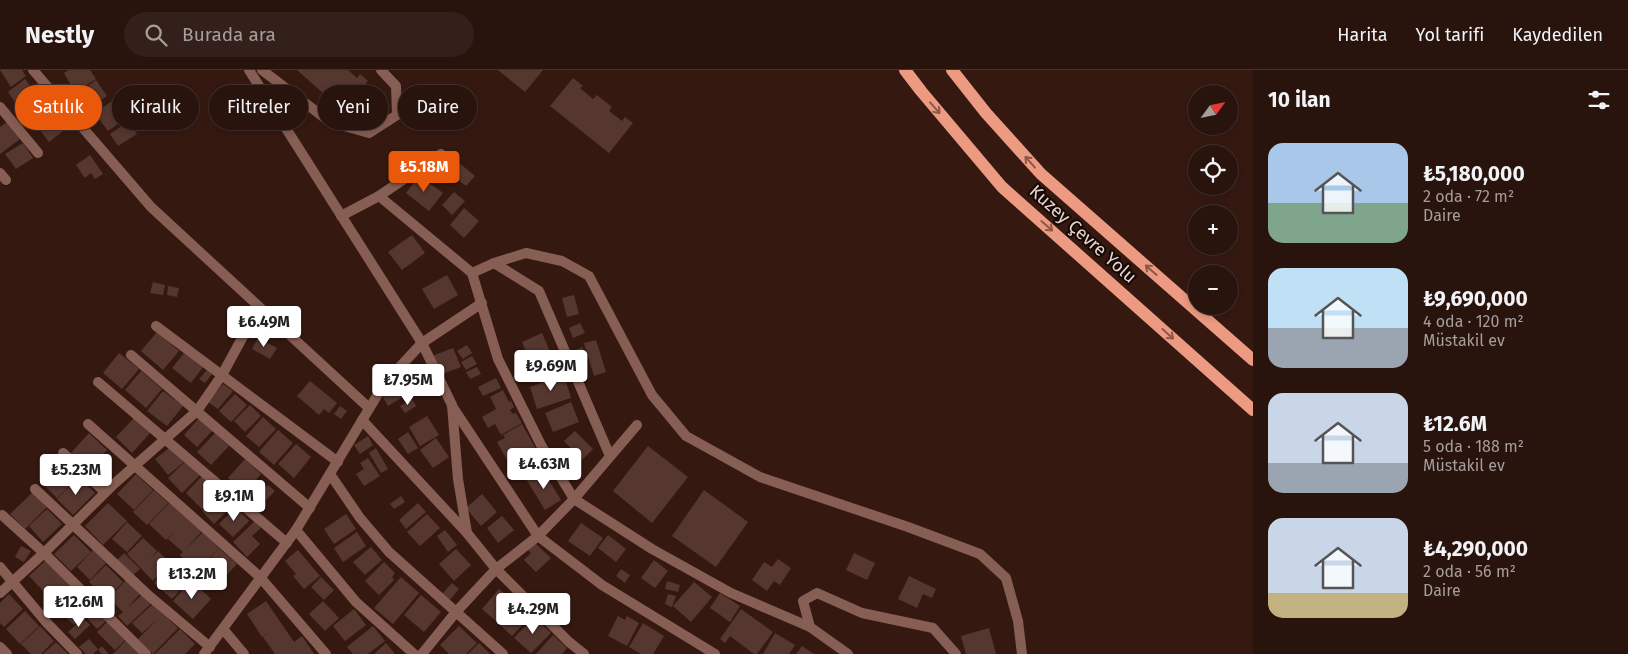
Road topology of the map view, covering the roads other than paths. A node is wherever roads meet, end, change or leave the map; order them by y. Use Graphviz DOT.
graph roads {
  1 [pos="33,70"];
  2 [pos="249,70"];
  3 [pos="262,70"];
  4 [pos="381,70"];
  5 [pos="905,70"];
  6 [pos="952,70"];
  7 [pos="0,107"];
  8 [pos="38,153"];
  9 [pos="441,154"];
  10 [pos="379,196"];
  11 [pos="341,216"];
  12 [pos="494,263"];
  13 [pos="472,273"];
  14 [pos="482,303"];
  15 [pos="259,307"];
  16 [pos="156,326"];
  17 [pos="422,343"];
  18 [pos="131,355"];
  19 [pos="1253,360"];
  20 [pos="222,375"];
  21 [pos="98,382"];
  22 [pos="452,405"];
  23 [pos="369,408"];
  24 [pos="1253,410"];
  25 [pos="197,411"];
  26 [pos="362,420"];
  27 [pos="88,424"];
  28 [pos="637,425"];
  29 [pos="165,439"];
  30 [pos="63,453"];
  31 [pos="610,456"];
  32 [pos="338,462"];
  33 [pos="134,466"];
  34 [pos="330,474"];
  35 [pos="35,489"];
  36 [pos="105,492"];
  37 [pos="574,499"];
  38 [pos="310,508"];
  39 [pos="2,515"];
  40 [pos="74,524"];
  41 [pos="296,530"];
  42 [pos="467,533"];
  43 [pos="538,536"];
  44 [pos="287,543"];
  45 [pos="44,553"];
  46 [pos="0,567"];
  47 [pos="496,569"];
  48 [pos="260,578"];
  49 [pos="14,582"];
  50 [pos="0,593"];
  51 [pos="456,612"];
  52 [pos="810,627"];
  53 [pos="223,629"];
  54 [pos="0,647"];
  55 [pos="207,650"];
  56 [pos="8,654"];
  57 [pos="77,654"];
  58 [pos="146,654"];
  59 [pos="244,654"];
  60 [pos="326,654"];
  61 [pos="414,654"];
  62 [pos="422,654"];
  63 [pos="503,654"];
  64 [pos="584,654"];
  65 [pos="715,654"];
  66 [pos="848,654"];
  67 [pos="956,654"];
  68 [pos="1022,654"];
  1 -- 15 [label="street"];
  2 -- 11 [label="street"];
  3 -- 4 [label="street"];
  5 -- 24 [label="main road, Kuzey Çevre Yolu, one-way"];
  19 -- 6 [label="main road, Kuzey Çevre Yolu, one-way"];
  7 -- 8 [label="street"];
  9 -- 10 [label="street"];
  10 -- 11 [label="street"];
  10 -- 13 [label="street"];
  11 -- 17 [label="street"];
  12 -- 13 [label="street"];
  12 -- 31 [label="street"];
  12 -- 68 [label="street"];
  13 -- 14 [label="street"];
  14 -- 17 [label="street"];
  14 -- 37 [label="street"];
  15 -- 20 [label="street"];
  15 -- 23 [label="street"];
  16 -- 20 [label="street"];
  17 -- 22 [label="street"];
  17 -- 23 [label="street"];
  18 -- 25 [label="street"];
  20 -- 25 [label="street"];
  20 -- 32 [label="street"];
  21 -- 29 [label="street"];
  22 -- 42 [label="street"];
  22 -- 43 [label="street"];
  23 -- 26 [label="street"];
  25 -- 29 [label="street"];
  25 -- 38 [label="street"];
  26 -- 32 [label="street"];
  26 -- 42 [label="street"];
  27 -- 33 [label="street"];
  28 -- 31 [label="street"];
  29 -- 33 [label="street"];
  29 -- 44 [label="street"];
  30 -- 36 [label="street"];
  31 -- 37 [label="street"];
  32 -- 34 [label="street"];
  33 -- 36 [label="street"];
  33 -- 48 [label="street"];
  34 -- 38 [label="street"];
  34 -- 51 [label="street"];
  35 -- 40 [label="street"];
  36 -- 40 [label="street"];
  37 -- 43 [label="street"];
  37 -- 52 [label="street"];
  38 -- 41 [label="street"];
  39 -- 45 [label="street"];
  40 -- 45 [label="street"];
  40 -- 55 [label="street"];
  41 -- 44 [label="street"];
  41 -- 61 [label="street"];
  42 -- 47 [label="street"];
  43 -- 47 [label="street"];
  43 -- 65 [label="street"];
  44 -- 48 [label="street"];
  45 -- 49 [label="street"];
  45 -- 58 [label="street"];
  46 -- 49 [label="street"];
  47 -- 51 [label="street"];
  47 -- 64 [label="street"];
  48 -- 53 [label="street"];
  48 -- 60 [label="street"];
  49 -- 50 [label="street"];
  49 -- 57 [label="street"];
  51 -- 62 [label="street"];
  51 -- 63 [label="street"];
  52 -- 66 [label="street"];
  52 -- 67 [label="street"];
  53 -- 55 [label="street"];
  53 -- 59 [label="street"];
  54 -- 56 [label="street"];
}
